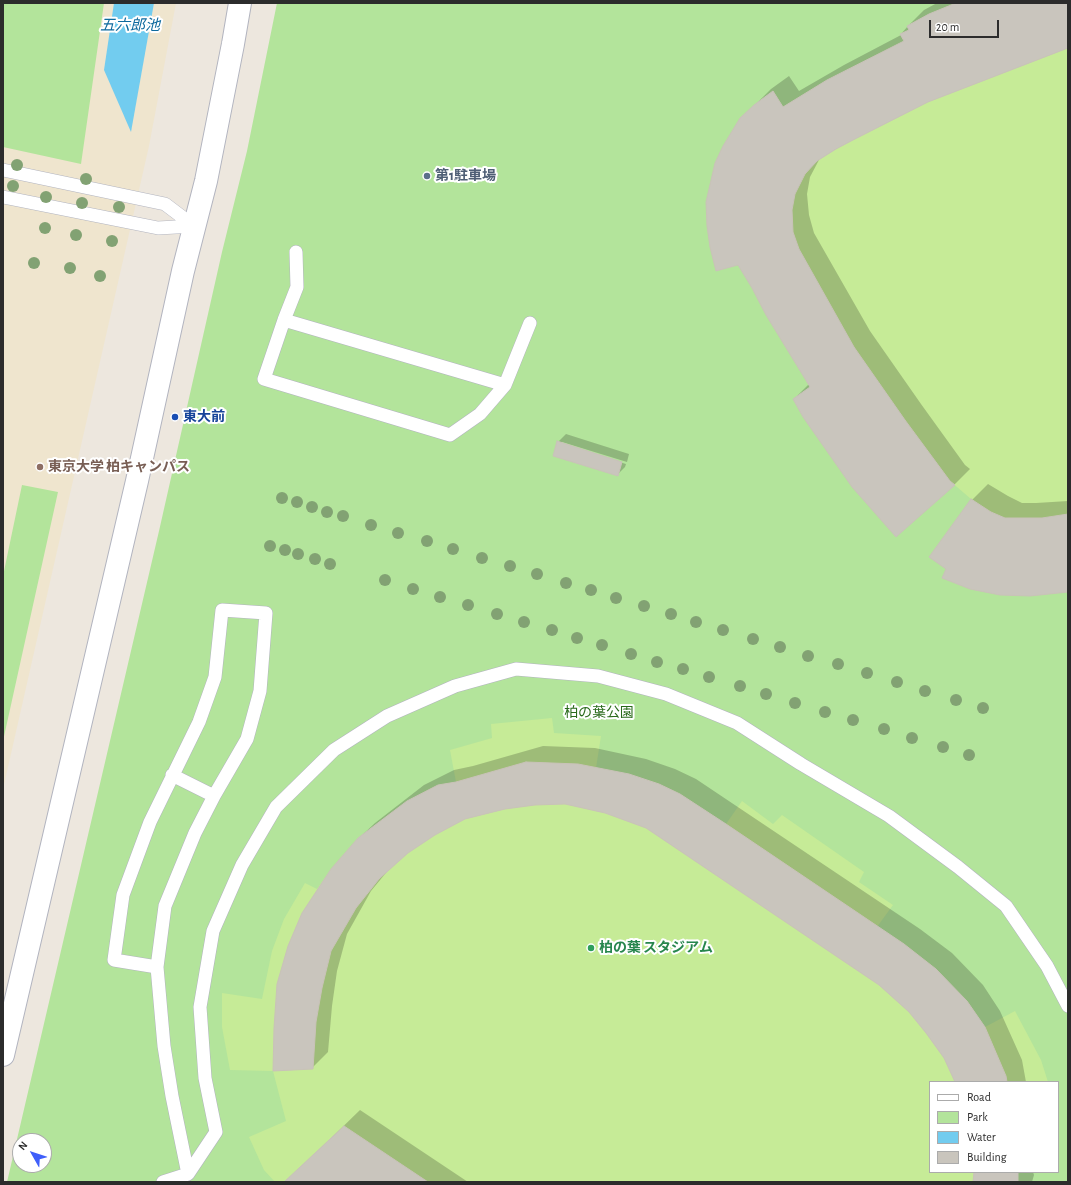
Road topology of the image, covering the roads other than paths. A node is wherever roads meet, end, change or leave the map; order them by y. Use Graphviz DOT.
graph roads {
  1 [pos="240,3"];
  2 [pos="3,170"];
  3 [pos="3,197"];
  4 [pos="194,226"];
  5 [pos="296,252"];
  6 [pos="284,320"];
  7 [pos="530,323"];
  8 [pos="504,385"];
  9 [pos="172,775"];
  10 [pos="214,796"];
  11 [pos="157,967"];
  12 [pos="1068,1006"];
  13 [pos="3,1055"];
  14 [pos="188,1174"];
  15 [pos="170,1181"];
  1 -- 4 [label="street"];
  2 -- 4 [label="lane"];
  3 -- 4 [label="lane"];
  4 -- 13 [label="street"];
  5 -- 6 [label="lane"];
  6 -- 8 [label="lane"];
  6 -- 8 [label="lane"];
  7 -- 8 [label="lane"];
  9 -- 10 [label="lane"];
  9 -- 10 [label="lane"];
  9 -- 11 [label="lane"];
  10 -- 11 [label="lane"];
  11 -- 14 [label="lane"];
  12 -- 14 [label="lane"];
  14 -- 15 [label="lane"];
}
